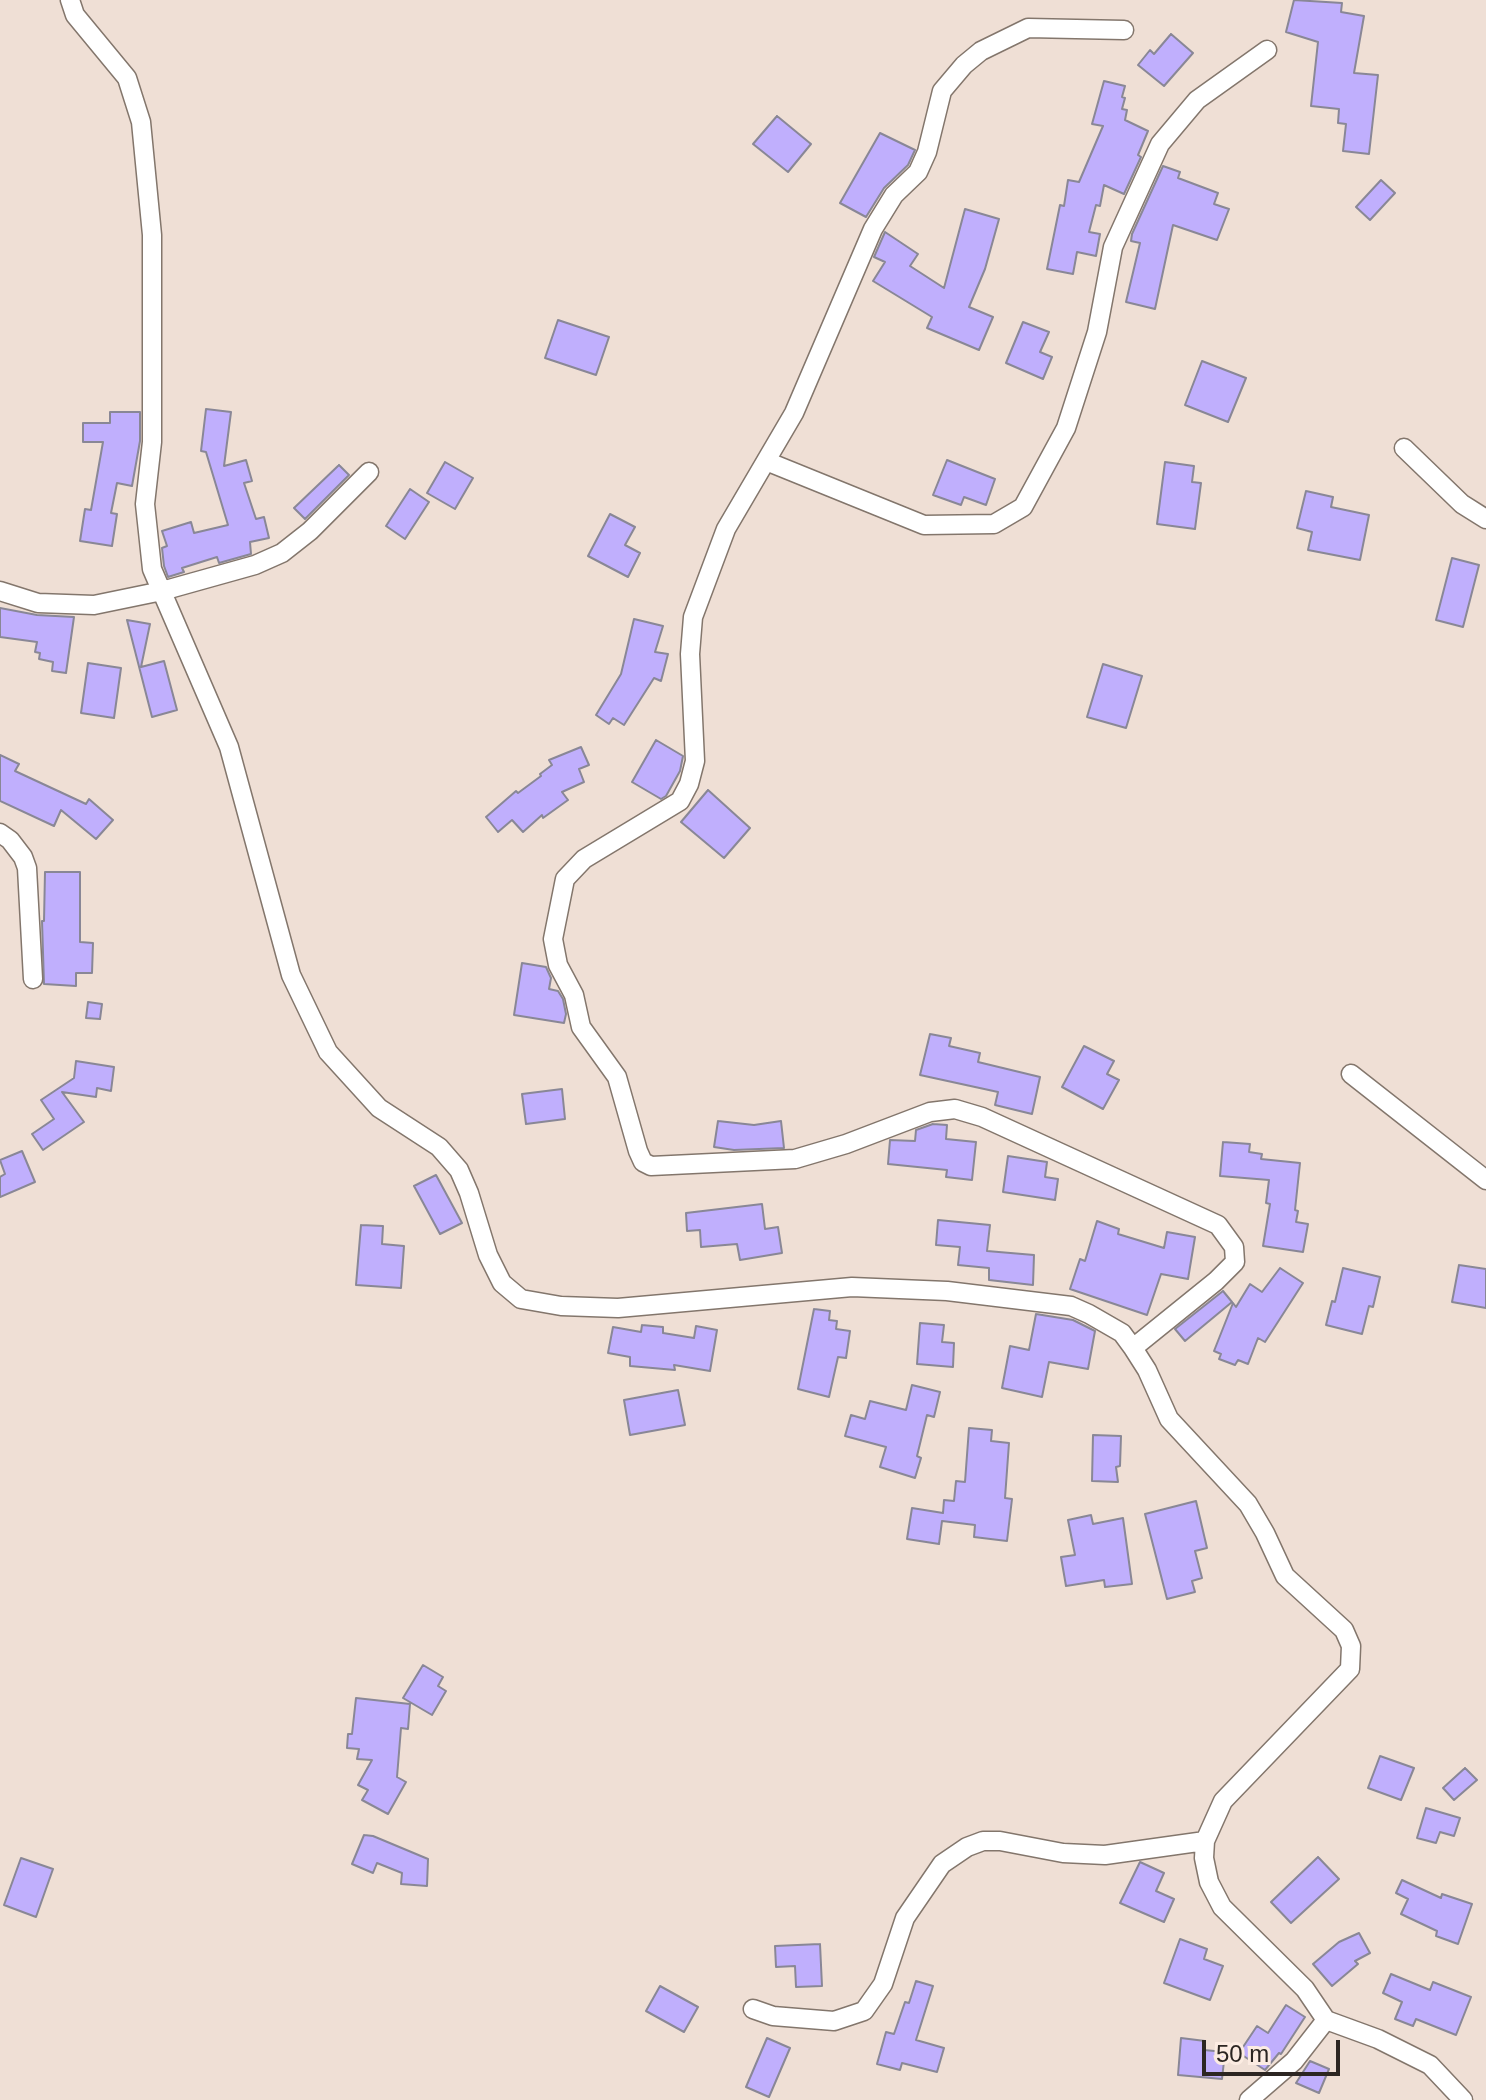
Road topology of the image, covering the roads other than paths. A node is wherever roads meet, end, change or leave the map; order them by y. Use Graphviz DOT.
graph roads {
  1 [pos="70,0"];
  2 [pos="1124,30"];
  3 [pos="1267,50"];
  4 [pos="1404,448"];
  5 [pos="766,461"];
  6 [pos="369,472"];
  7 [pos="1486,519"];
  8 [pos="0,591"];
  9 [pos="162,591"];
  10 [pos="0,833"];
  11 [pos="33,979"];
  12 [pos="1351,1074"];
  13 [pos="1486,1180"];
  14 [pos="1133,1348"];
  15 [pos="1205,1841"];
  16 [pos="753,2009"];
  17 [pos="1326,2020"];
  18 [pos="1249,2100"];
  19 [pos="1463,2100"];
  1 -- 9 [label="street"];
  2 -- 5 [label="street"];
  3 -- 5 [label="street"];
  4 -- 7 [label="street"];
  5 -- 14 [label="street"];
  6 -- 9 [label="street"];
  8 -- 9 [label="street"];
  9 -- 14 [label="street"];
  10 -- 11 [label="street"];
  12 -- 13 [label="street"];
  14 -- 15 [label="street"];
  15 -- 16 [label="street"];
  15 -- 17 [label="street"];
  17 -- 18 [label="street"];
  17 -- 19 [label="street"];
}
